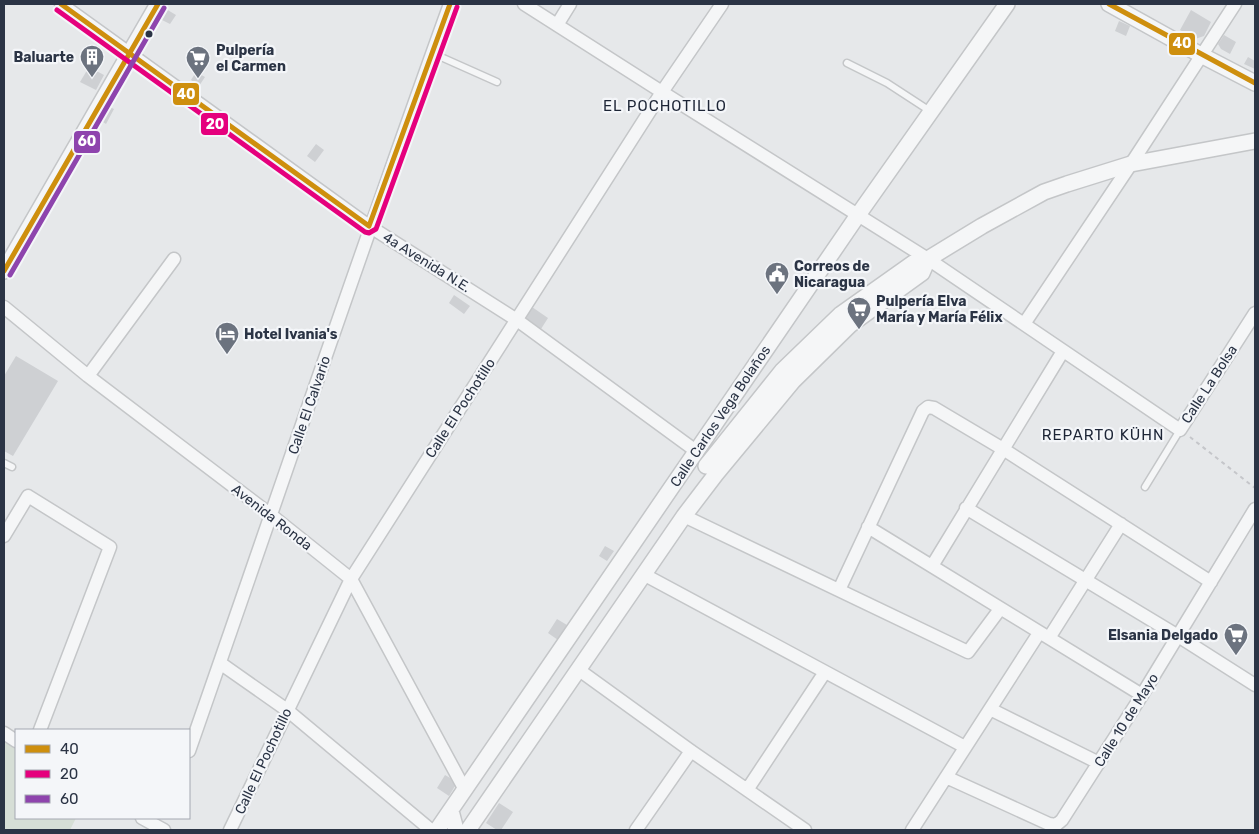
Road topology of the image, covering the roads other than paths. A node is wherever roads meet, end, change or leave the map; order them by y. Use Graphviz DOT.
graph roads {
  1 [pos="61,4"];
  2 [pos="158,4"];
  3 [pos="450,4"];
  4 [pos="524,4"];
  5 [pos="570,4"];
  6 [pos="722,4"];
  7 [pos="1007,4"];
  8 [pos="1109,4"];
  9 [pos="1235,4"];
  10 [pos="557,25"];
  11 [pos="130,53"];
  12 [pos="432,53"];
  13 [pos="1201,55"];
  14 [pos="847,63"];
  15 [pos="498,82"];
  16 [pos="1255,83"];
  17 [pos="662,92"];
  18 [pos="932,112"];
  19 [pos="1255,142"];
  20 [pos="1131,164"];
  21 [pos="858,215"];
  22 [pos="369,226"];
  23 [pos="174,258"];
  24 [pos="928,259"];
  25 [pos="4,272"];
  26 [pos="4,307"];
  27 [pos="1255,313"];
  28 [pos="517,320"];
  29 [pos="1024,324"];
  30 [pos="1063,351"];
  31 [pos="88,376"];
  32 [pos="1180,430"];
  33 [pos="1002,449"];
  34 [pos="694,454"];
  35 [pos="4,463"];
  36 [pos="12,467"];
  37 [pos="711,470"];
  38 [pos="1145,487"];
  39 [pos="966,508"];
  40 [pos="1255,510"];
  41 [pos="271,515"];
  42 [pos="684,516"];
  43 [pos="1121,524"];
  44 [pos="868,527"];
  45 [pos="4,536"];
  46 [pos="932,566"];
  47 [pos="643,574"];
  48 [pos="351,579"];
  49 [pos="1085,581"];
  50 [pos="1211,582"];
  51 [pos="839,590"];
  52 [pos="1000,609"];
  53 [pos="1044,636"];
  54 [pos="1178,636"];
  55 [pos="220,663"];
  56 [pos="579,670"];
  57 [pos="825,672"];
  58 [pos="1255,685"];
  59 [pos="1142,695"];
  60 [pos="990,709"];
  61 [pos="287,710"];
  62 [pos="40,729"];
  63 [pos="4,734"];
  64 [pos="15,740"];
  65 [pos="965,747"];
  66 [pos="190,748"];
  67 [pos="691,751"];
  68 [pos="1099,763"];
  69 [pos="946,777"];
  70 [pos="465,790"];
  71 [pos="747,790"];
  72 [pos="450,811"];
  73 [pos="144,819"];
  74 [pos="163,827"];
  75 [pos="473,829"];
  76 [pos="230,830"];
  77 [pos="431,830"];
  78 [pos="437,830"];
  79 [pos="456,830"];
  80 [pos="636,830"];
  81 [pos="805,830"];
  82 [pos="912,830"];
  1 -- 11 [label="street, 4a Avenida N.E."];
  2 -- 11 [label="street"];
  3 -- 12 [label="street, Calle El Calvario"];
  4 -- 10 [label="street"];
  5 -- 10 [label="street"];
  6 -- 17 [label="street, Calle El Pochotillo"];
  7 -- 18 [label="street, Calle Carlos Vega Bolaños"];
  8 -- 13 [label="street"];
  9 -- 13 [label="street"];
  10 -- 17 [label="street"];
  11 -- 22 [label="street, 4a Avenida N.E."];
  11 -- 25 [label="street"];
  12 -- 15 [label="lane"];
  12 -- 22 [label="street, Calle El Calvario"];
  13 -- 16 [label="street"];
  13 -- 20 [label="street"];
  14 -- 18 [label="lane"];
  17 -- 21 [label="street"];
  17 -- 28 [label="street, Calle El Pochotillo"];
  18 -- 21 [label="street, Calle Carlos Vega Bolaños"];
  19 -- 20 [label="street, Calle Carlos Vega Bolaños"];
  20 -- 24 [label="street, Calle Carlos Vega Bolaños"];
  20 -- 29 [label="street"];
  21 -- 24 [label="street"];
  21 -- 34 [label="street, Calle Carlos Vega Bolaños"];
  22 -- 28 [label="street, 4a Avenida N.E."];
  22 -- 41 [label="street, Calle El Calvario"];
  23 -- 31 [label="street"];
  24 -- 29 [label="street"];
  24 -- 37 [label="street, Calle Carlos Vega Bolaños"];
  26 -- 31 [label="street, Avenida Ronda"];
  27 -- 32 [label="street, Calle La Bolsa"];
  28 -- 34 [label="street, 4a Avenida N.E."];
  28 -- 48 [label="street, Calle El Pochotillo"];
  29 -- 30 [label="street"];
  30 -- 32 [label="street"];
  30 -- 33 [label="street"];
  31 -- 41 [label="street, Avenida Ronda"];
  32 -- 38 [label="lane"];
  33 -- 39 [label="street"];
  33 -- 43 [label="street"];
  33 -- 44 [label="street"];
  34 -- 37 [label="street"];
  34 -- 70 [label="street, Calle Carlos Vega Bolaños"];
  35 -- 36 [label="lane"];
  37 -- 42 [label="street, Calle Carlos Vega Bolaños"];
  39 -- 46 [label="street"];
  39 -- 49 [label="street"];
  40 -- 50 [label="street, Calle 10 de Mayo"];
  41 -- 48 [label="street, Avenida Ronda"];
  41 -- 55 [label="street, Calle El Calvario"];
  42 -- 47 [label="street, Calle Carlos Vega Bolaños"];
  42 -- 51 [label="street"];
  43 -- 49 [label="street"];
  43 -- 50 [label="street"];
  44 -- 46 [label="street"];
  44 -- 51 [label="street"];
  45 -- 62 [label="street"];
  46 -- 52 [label="street"];
  47 -- 56 [label="street, Calle Carlos Vega Bolaños"];
  47 -- 57 [label="street"];
  48 -- 61 [label="street, Calle El Pochotillo"];
  48 -- 70 [label="street, Avenida Ronda"];
  49 -- 53 [label="street"];
  49 -- 54 [label="street"];
  50 -- 54 [label="street, Calle 10 de Mayo"];
  51 -- 52 [label="street"];
  52 -- 53 [label="street"];
  53 -- 59 [label="street"];
  53 -- 60 [label="street"];
  54 -- 58 [label="street"];
  54 -- 59 [label="street, Calle 10 de Mayo"];
  55 -- 61 [label="street"];
  55 -- 66 [label="street, Calle El Calvario"];
  56 -- 67 [label="street"];
  56 -- 75 [label="street, Calle Carlos Vega Bolaños"];
  57 -- 65 [label="street"];
  57 -- 71 [label="street"];
  59 -- 68 [label="street, Calle 10 de Mayo"];
  60 -- 65 [label="street"];
  60 -- 68 [label="street"];
  61 -- 76 [label="street, Calle El Pochotillo"];
  61 -- 77 [label="street"];
  63 -- 64 [label="street"];
  65 -- 69 [label="street"];
  67 -- 71 [label="street"];
  67 -- 80 [label="street"];
  68 -- 69 [label="street, Calle 10 de Mayo"];
  69 -- 82 [label="street"];
  70 -- 72 [label="street, Calle Carlos Vega Bolaños"];
  71 -- 81 [label="street"];
  72 -- 78 [label="street, Calle Carlos Vega Bolaños"];
  72 -- 79 [label="street"];
  73 -- 74 [label="street"];
}
